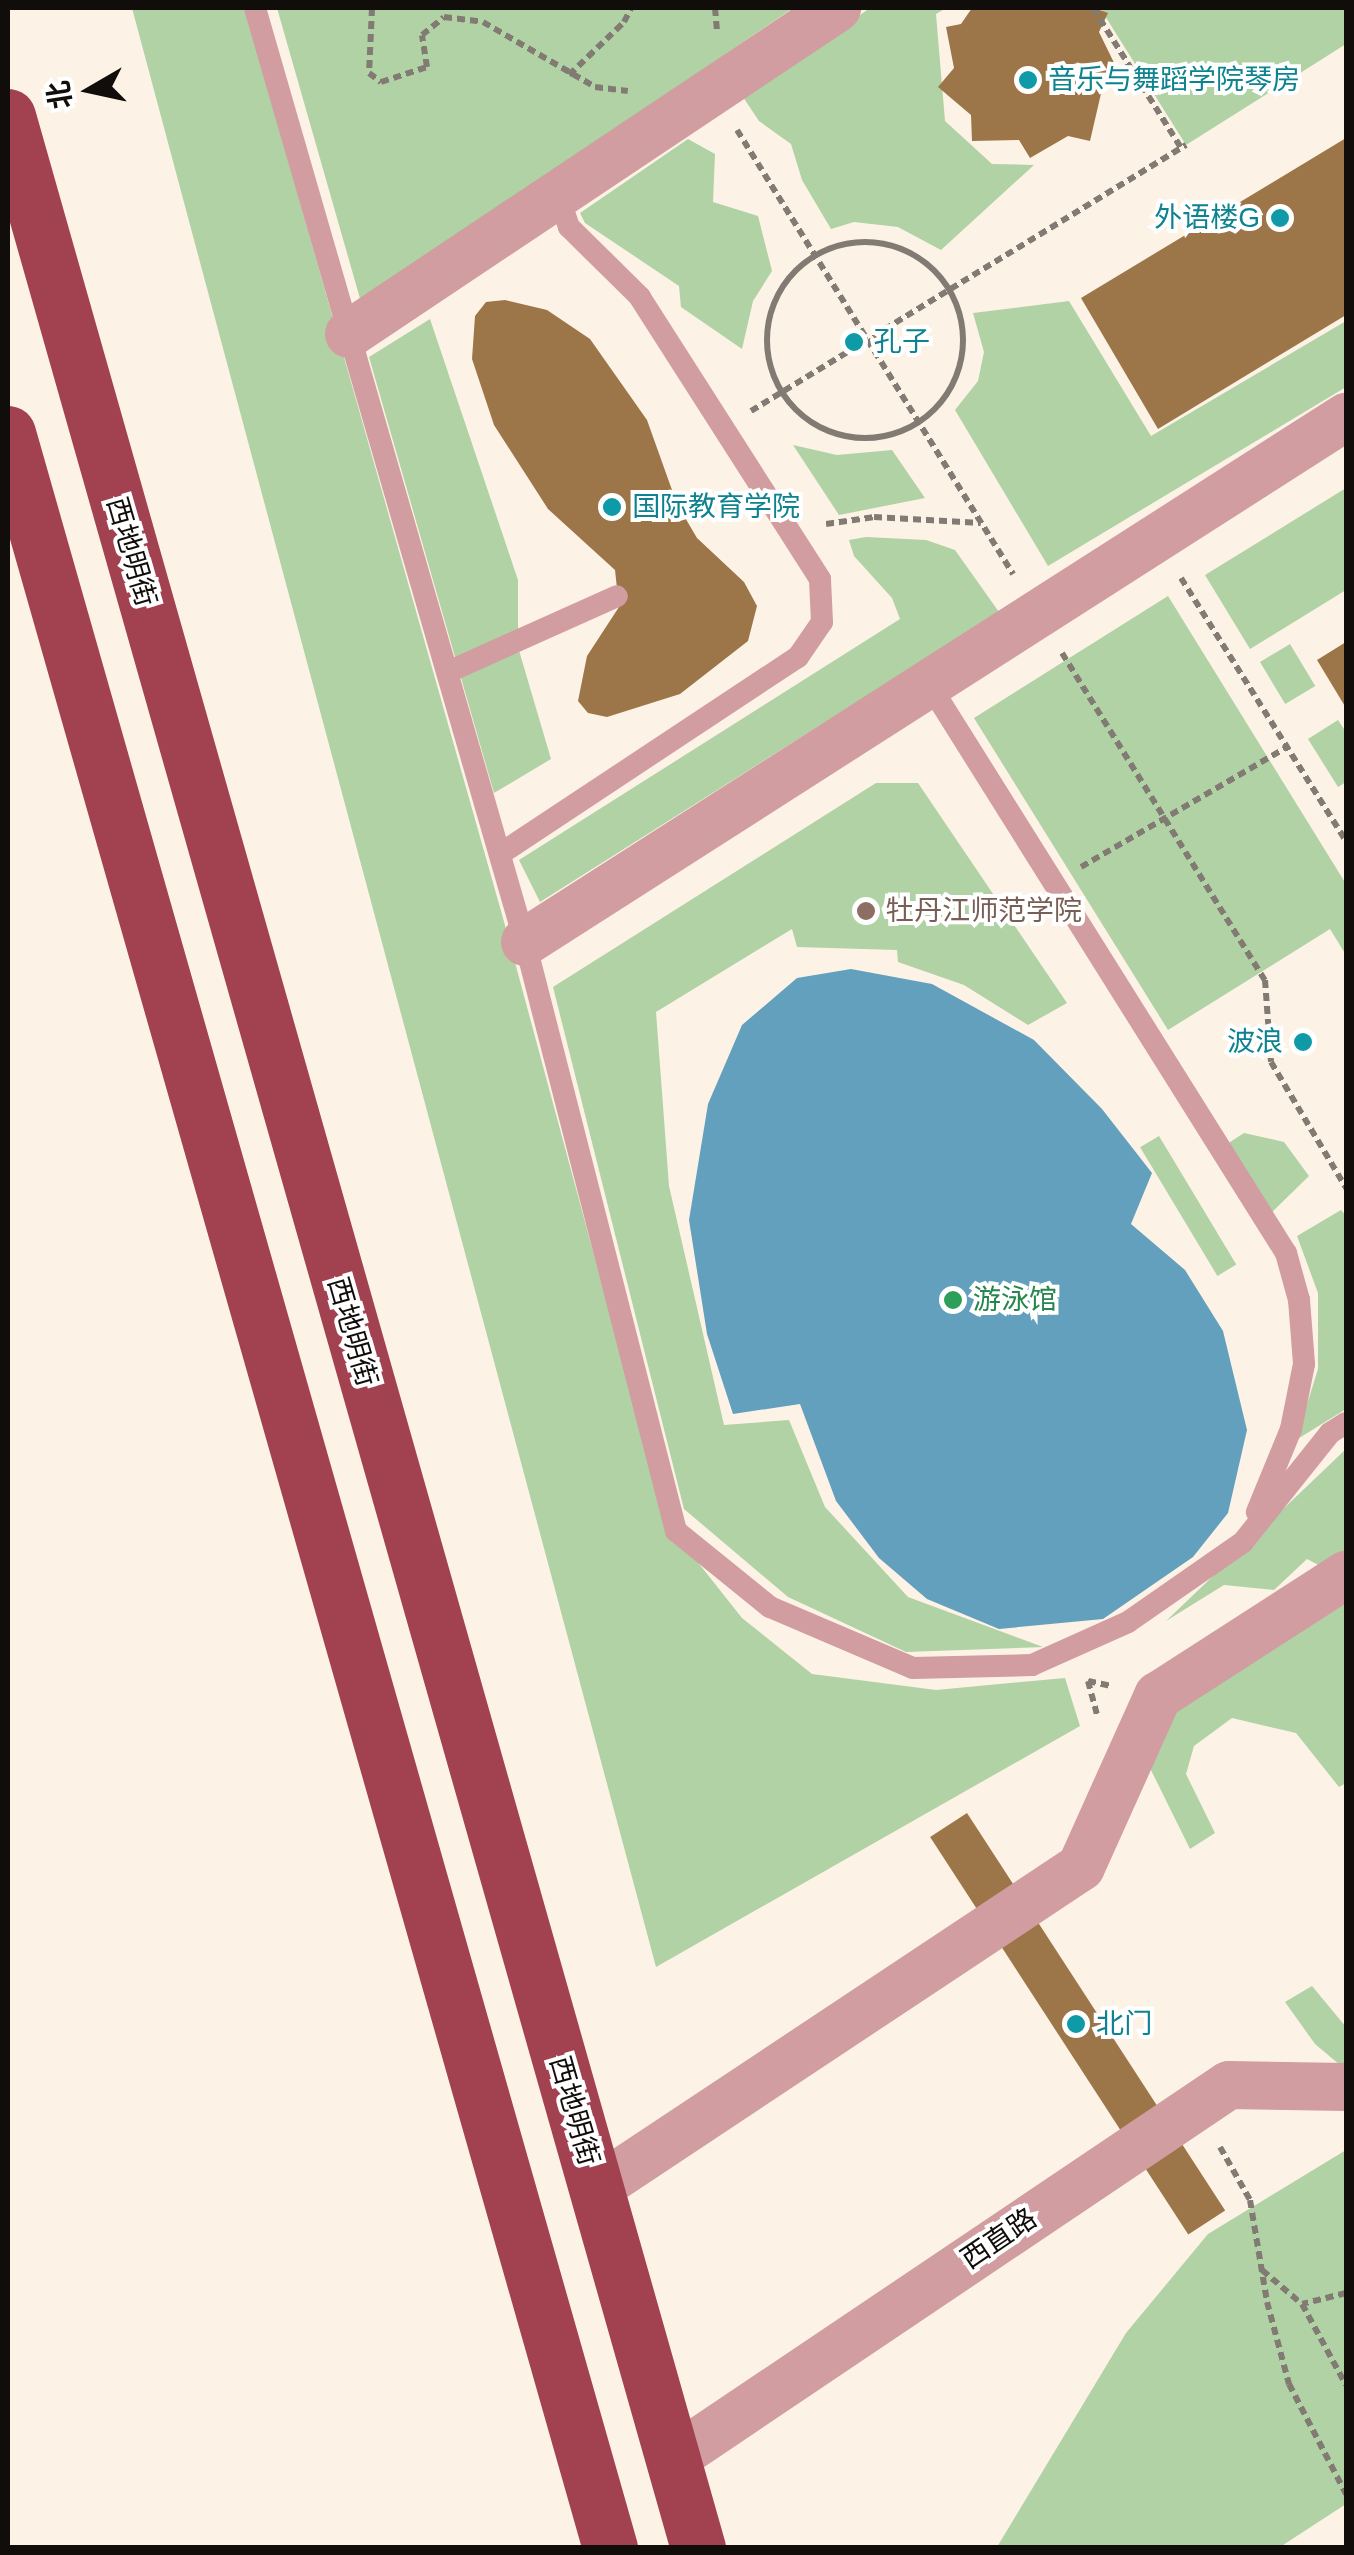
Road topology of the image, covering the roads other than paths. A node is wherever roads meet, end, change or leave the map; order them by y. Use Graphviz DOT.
graph roads {
  1 [pos="255,8"];
  2 [pos="836,8"];
  3 [pos="8,116"];
  4 [pos="570,188"];
  5 [pos="350,334"];
  6 [pos="1346,417"];
  7 [pos="8,432"];
  8 [pos="617,596"];
  9 [pos="448,672"];
  10 [pos="929,684"];
  11 [pos="500,854"];
  12 [pos="525,942"];
  13 [pos="1346,1424"];
  14 [pos="1243,1542"];
  15 [pos="1346,1576"];
  16 [pos="1346,2087"];
  17 [pos="596,2189"];
  18 [pos="673,2460"];
  19 [pos="610,2548"];
  20 [pos="698,2548"];
  1 -- 5 [label="lane"];
  2 -- 4 [label="street"];
  3 -- 17 [label="highway, 西地明街"];
  4 -- 5 [label="street"];
  4 -- 11 [label="lane"];
  5 -- 9 [label="lane"];
  6 -- 10 [label="street"];
  7 -- 19 [label="highway"];
  8 -- 9 [label="lane"];
  9 -- 11 [label="lane"];
  10 -- 12 [label="street"];
  10 -- 14 [label="lane"];
  11 -- 12 [label="lane"];
  12 -- 14 [label="lane"];
  13 -- 14 [label="lane"];
  15 -- 17 [label="street"];
  16 -- 18 [label="street, 西直路"];
  17 -- 18 [label="highway, 西地明街"];
  18 -- 20 [label="highway, 西地明街"];
}
